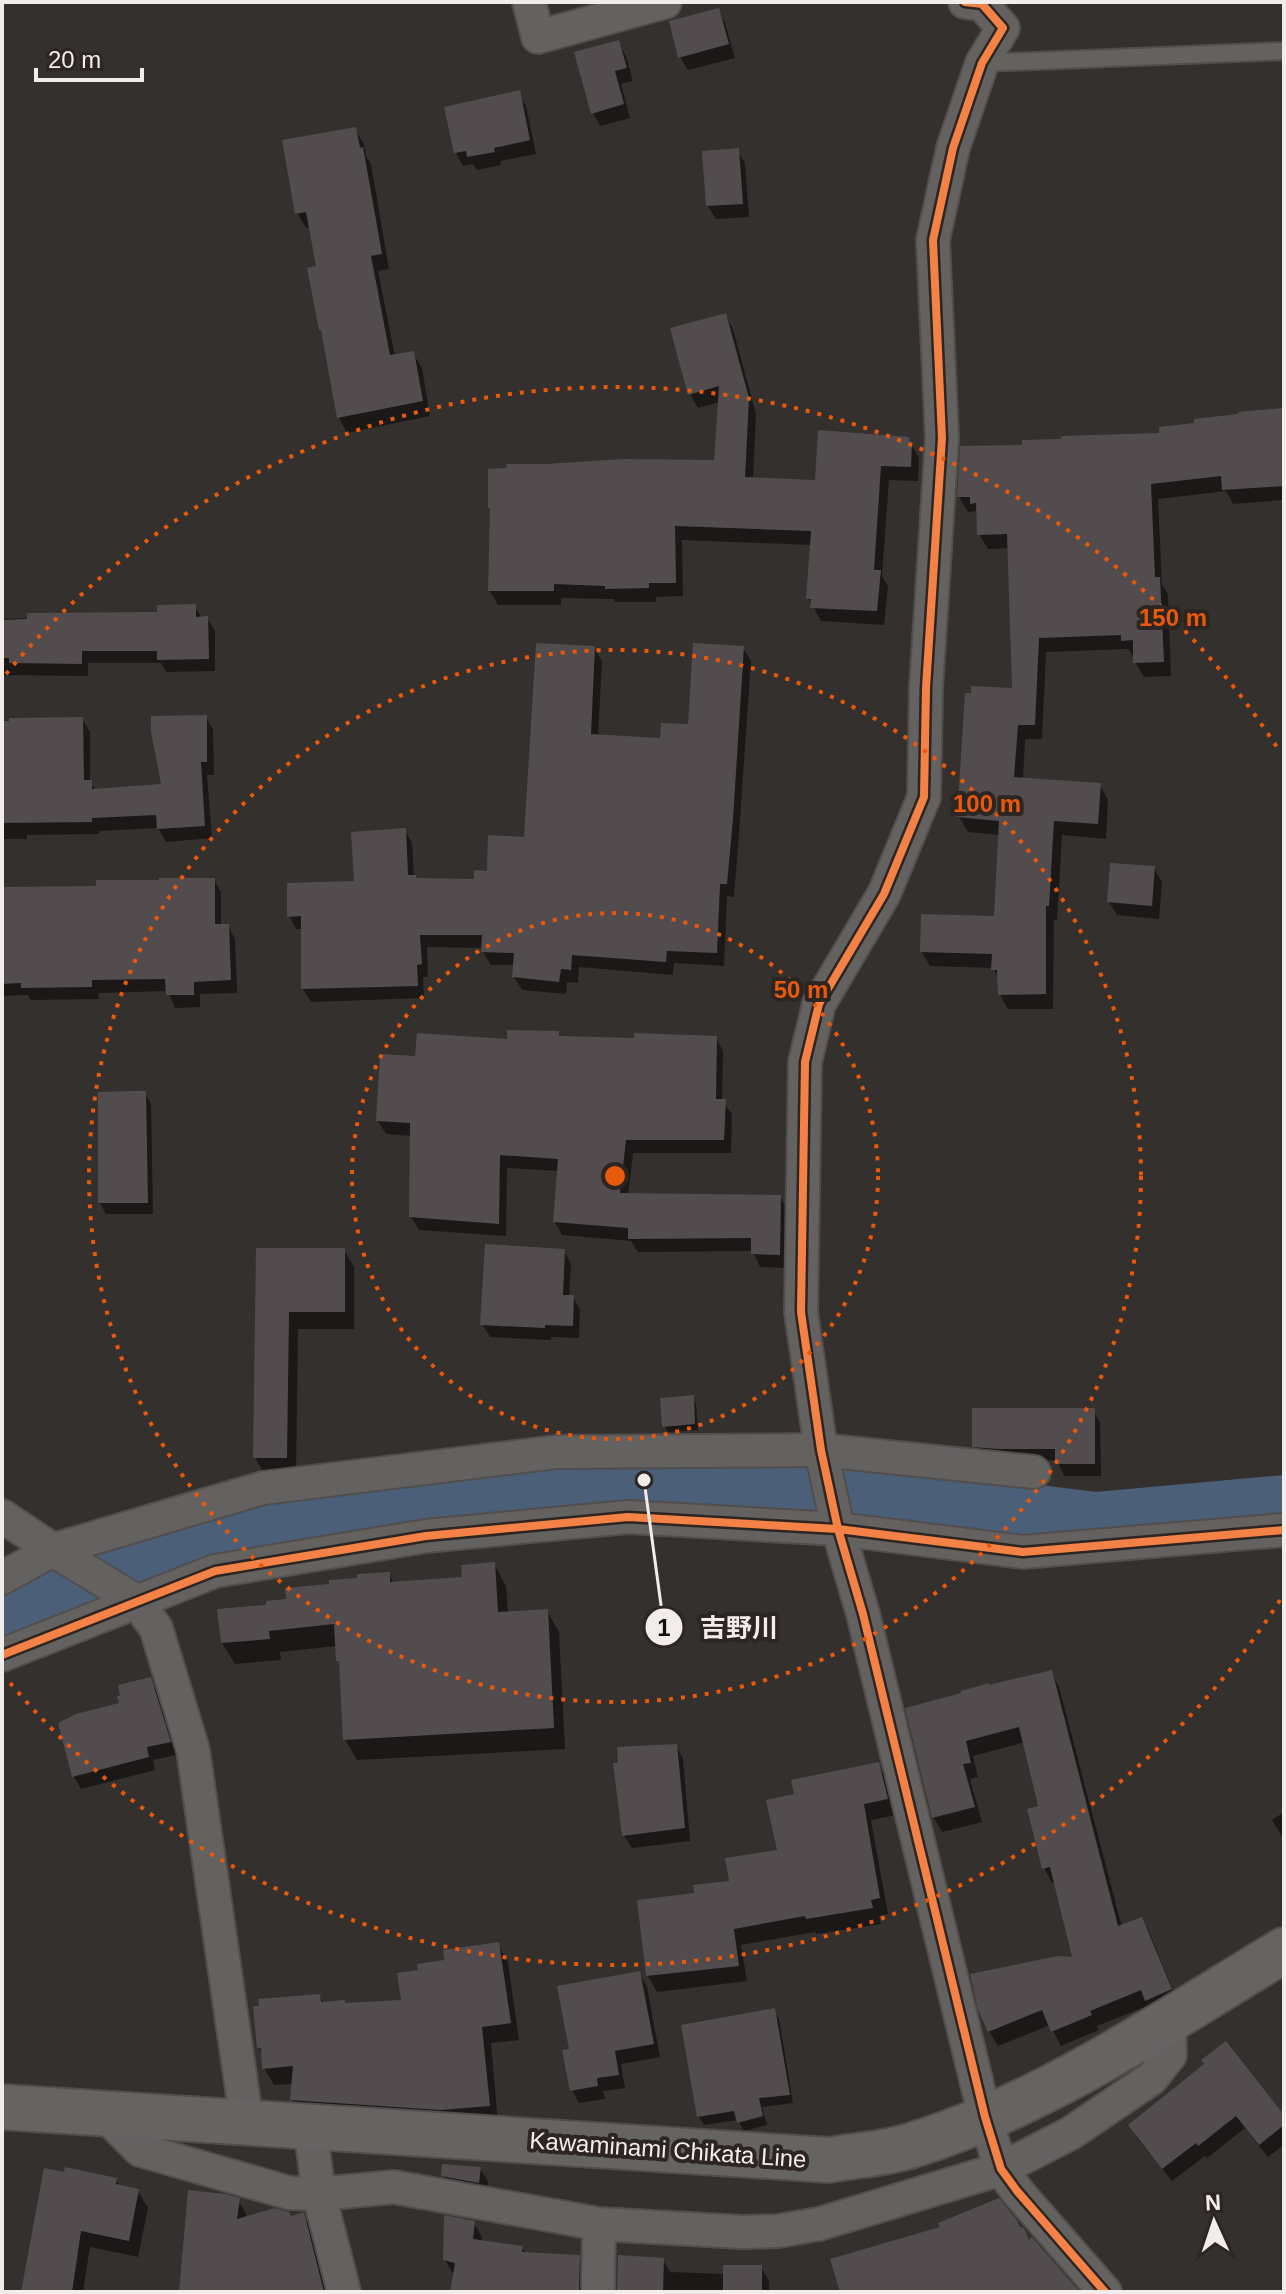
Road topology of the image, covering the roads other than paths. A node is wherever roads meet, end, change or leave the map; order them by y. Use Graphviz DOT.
graph roads {
  1 [pos="529,2"];
  2 [pos="665,2"];
  3 [pos="965,2"];
  4 [pos="1284,51"];
  5 [pos="982,63"];
  6 [pos="821,1450"];
  7 [pos="1034,1472"];
  8 [pos="2,1516"];
  9 [pos="838,1529"];
  10 [pos="1284,1530"];
  11 [pos="61,1555"];
  12 [pos="2,1578"];
  13 [pos="127,1596"];
  14 [pos="2,1655"];
  15 [pos="1284,1950"];
  16 [pos="1169,2020"];
  17 [pos="2,2107"];
  18 [pos="104,2114"];
  19 [pos="985,2117"];
  20 [pos="247,2124"];
  21 [pos="310,2127"];
  22 [pos="1001,2169"];
  23 [pos="319,2194"];
  24 [pos="599,2224"];
  25 [pos="344,2292"];
  26 [pos="598,2292"];
  27 [pos="1105,2292"];
  1 -- 2 [label="street"];
  3 -- 5 [label="street"];
  4 -- 5 [label="lane"];
  5 -- 6 [label="street"];
  6 -- 7 [label="street"];
  6 -- 9 [label="street"];
  6 -- 11 [label="street"];
  8 -- 11 [label="street"];
  9 -- 10 [label="street"];
  9 -- 13 [label="street"];
  9 -- 19 [label="street"];
  11 -- 12 [label="street"];
  11 -- 13 [label="street"];
  13 -- 14 [label="street"];
  13 -- 20 [label="street"];
  15 -- 16 [label="main road, Kawaminami Chikata Line"];
  16 -- 19 [label="main road, Kawaminami Chikata Line"];
  16 -- 22 [label="street"];
  17 -- 18 [label="main road, Kawaminami Chikata Line"];
  18 -- 20 [label="main road, Kawaminami Chikata Line"];
  18 -- 23 [label="street"];
  19 -- 21 [label="main road, Kawaminami Chikata Line"];
  19 -- 22 [label="street"];
  20 -- 21 [label="main road, Kawaminami Chikata Line"];
  21 -- 23 [label="street"];
  22 -- 24 [label="street"];
  22 -- 27 [label="street"];
  23 -- 24 [label="street"];
  23 -- 25 [label="street"];
  24 -- 26 [label="street"];
}
